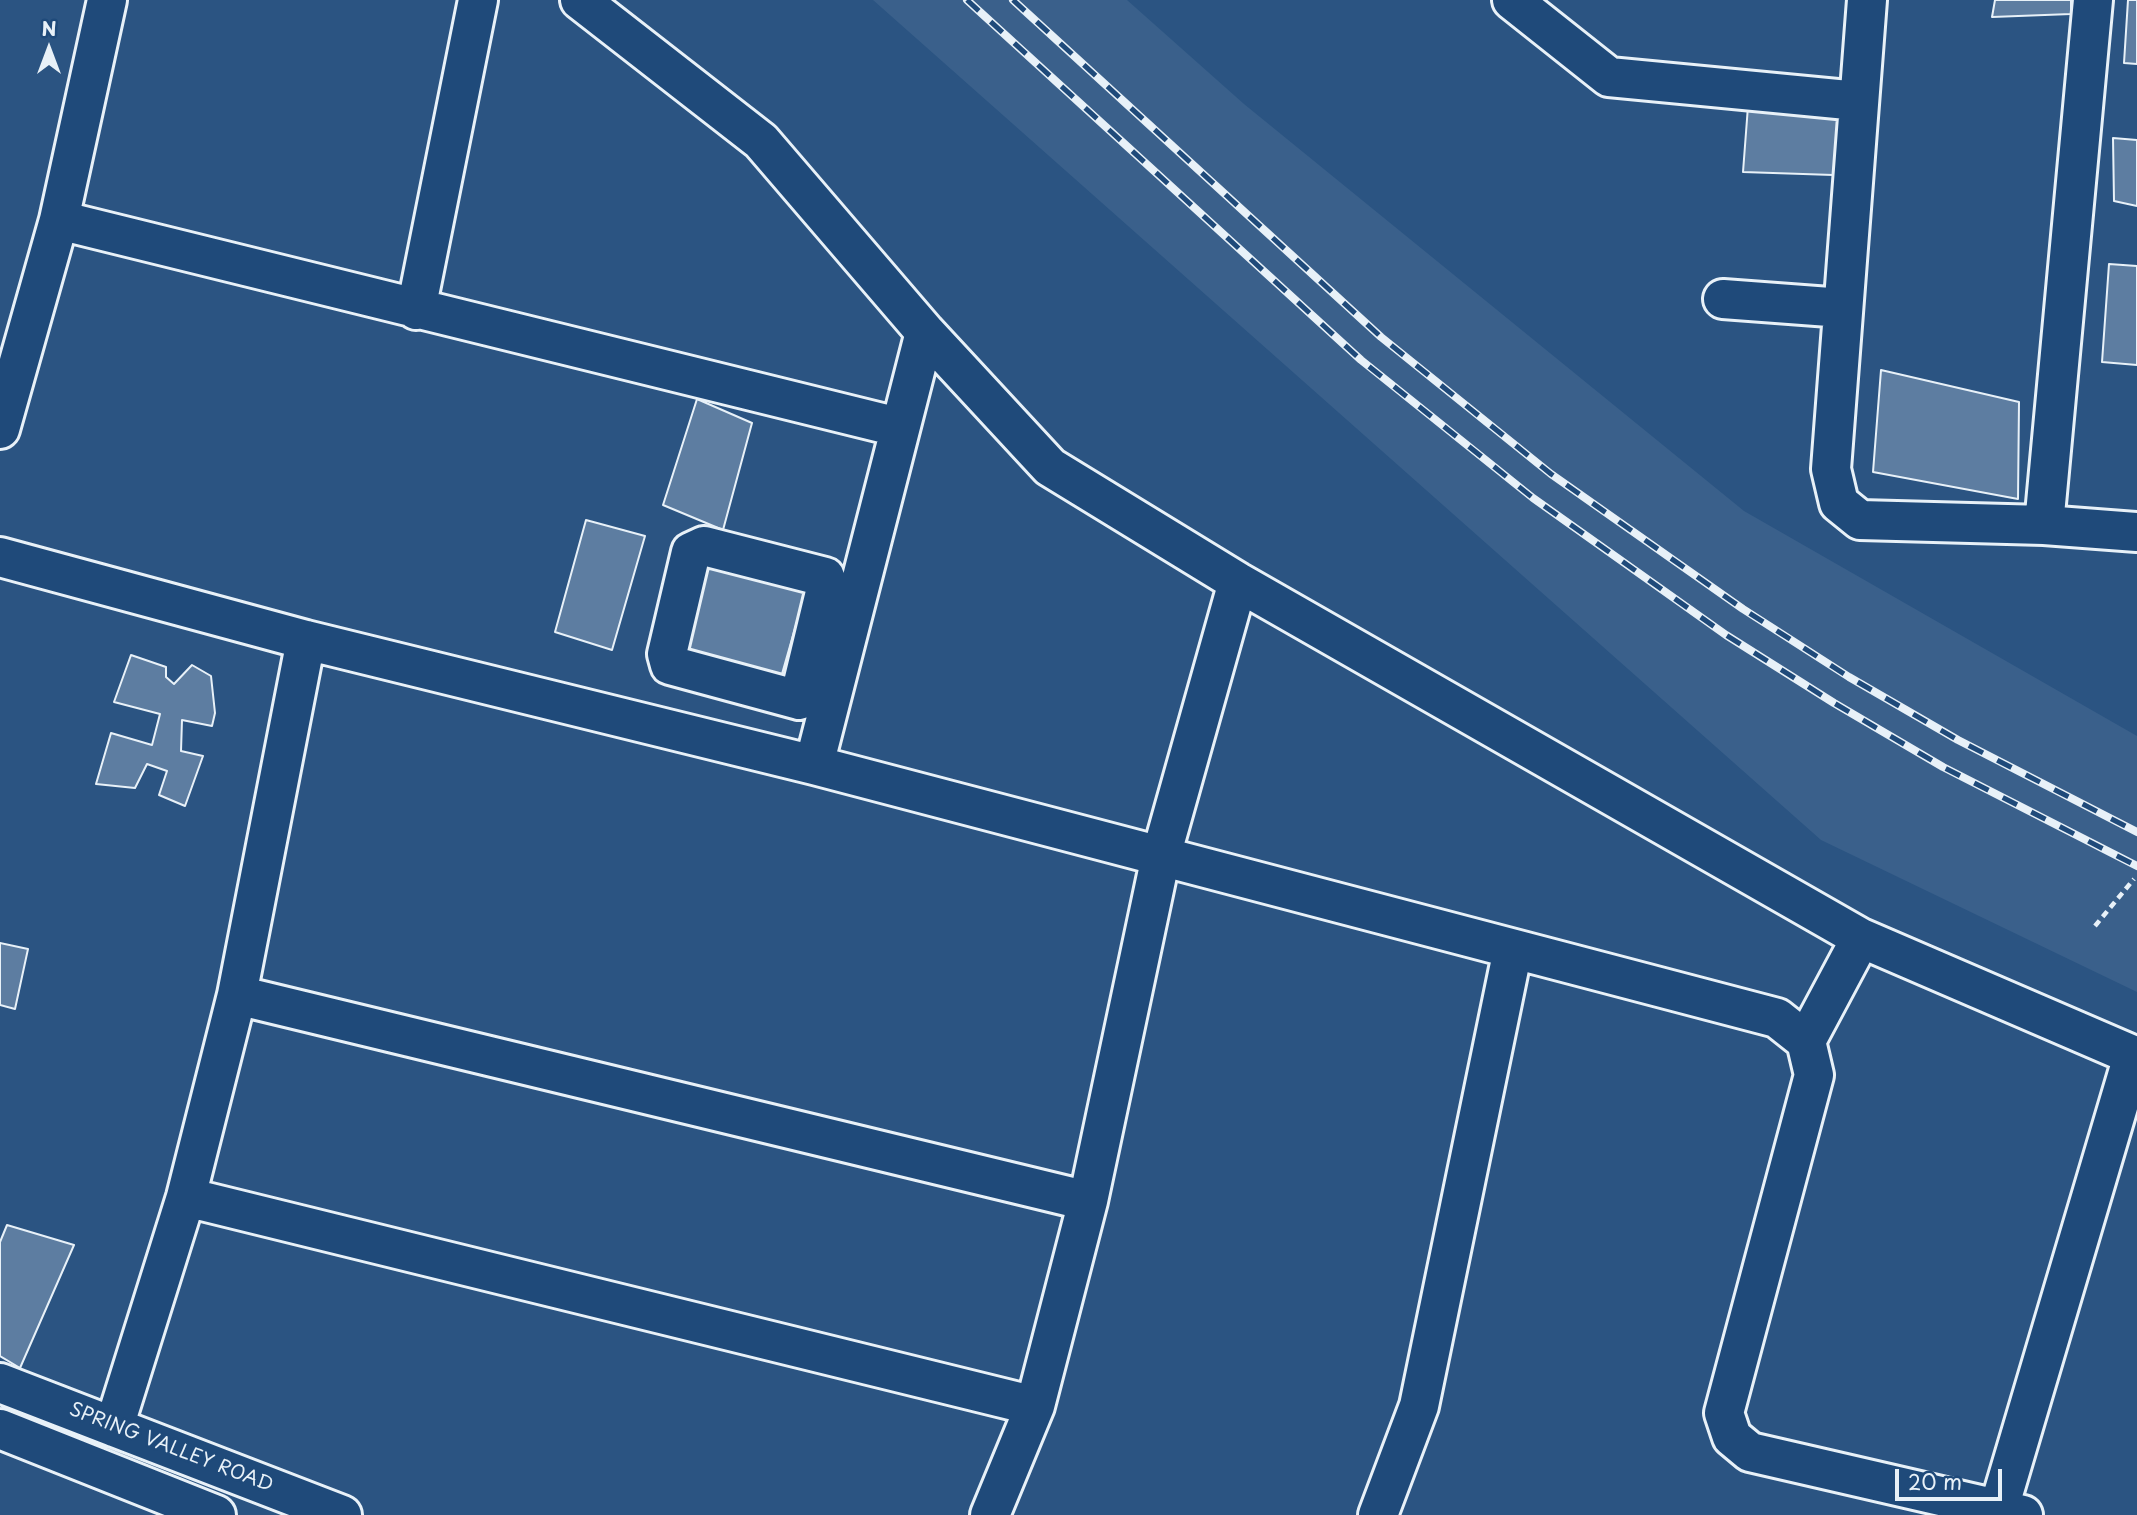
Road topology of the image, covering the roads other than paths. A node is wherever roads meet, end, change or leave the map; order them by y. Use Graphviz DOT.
graph roads {
  1 [pos="107,0"];
  2 [pos="478,0"];
  3 [pos="580,0"];
  4 [pos="1513,0"];
  5 [pos="1867,0"];
  6 [pos="2093,0"];
  7 [pos="1858,102"];
  8 [pos="59,220"];
  9 [pos="1723,299"];
  10 [pos="1843,308"];
  11 [pos="416,310"];
  12 [pos="925,332"];
  13 [pos="898,427"];
  14 [pos="0,429"];
  15 [pos="2044,525"];
  16 [pos="2137,532"];
  17 [pos="0,557"];
  18 [pos="1238,582"];
  19 [pos="835,615"];
  20 [pos="306,640"];
  21 [pos="799,700"];
  22 [pos="800,762"];
  23 [pos="1161,856"];
  24 [pos="1861,937"];
  25 [pos="1513,949"];
  26 [pos="237,996"];
  27 [pos="1806,1041"];
  28 [pos="2135,1057"];
  29 [pos="186,1197"];
  30 [pos="1088,1201"];
  31 [pos="0,1383"];
  32 [pos="1035,1406"];
  33 [pos="114,1427"];
  34 [pos="0,1429"];
  35 [pos="2011,1512"];
  36 [pos="216,1515"];
  37 [pos="342,1515"];
  38 [pos="990,1515"];
  39 [pos="1378,1515"];
  1 -- 8 [label="street"];
  2 -- 11 [label="street"];
  3 -- 12 [label="street"];
  4 -- 7 [label="street"];
  5 -- 7 [label="street"];
  6 -- 15 [label="street"];
  7 -- 10 [label="street"];
  8 -- 11 [label="street"];
  8 -- 14 [label="street"];
  9 -- 10 [label="street"];
  10 -- 15 [label="street"];
  11 -- 13 [label="street"];
  12 -- 13 [label="street"];
  12 -- 18 [label="street"];
  13 -- 19 [label="street"];
  15 -- 16 [label="street"];
  17 -- 20 [label="street"];
  18 -- 23 [label="street"];
  18 -- 24 [label="street"];
  19 -- 21 [label="street"];
  19 -- 21 [label="street"];
  19 -- 22 [label="street"];
  20 -- 22 [label="street"];
  20 -- 26 [label="street"];
  21 -- 22 [label="street"];
  22 -- 23 [label="street"];
  23 -- 25 [label="street"];
  23 -- 30 [label="street"];
  24 -- 27 [label="street"];
  24 -- 28 [label="street"];
  25 -- 27 [label="street"];
  25 -- 39 [label="street"];
  26 -- 29 [label="street"];
  26 -- 30 [label="street"];
  27 -- 35 [label="street"];
  28 -- 35 [label="street"];
  29 -- 32 [label="street"];
  29 -- 33 [label="street"];
  30 -- 32 [label="street"];
  31 -- 33 [label="street, SPRING VALLEY ROAD"];
  32 -- 38 [label="street"];
  33 -- 37 [label="street, SPRING VALLEY ROAD"];
  34 -- 36 [label="street"];
}
